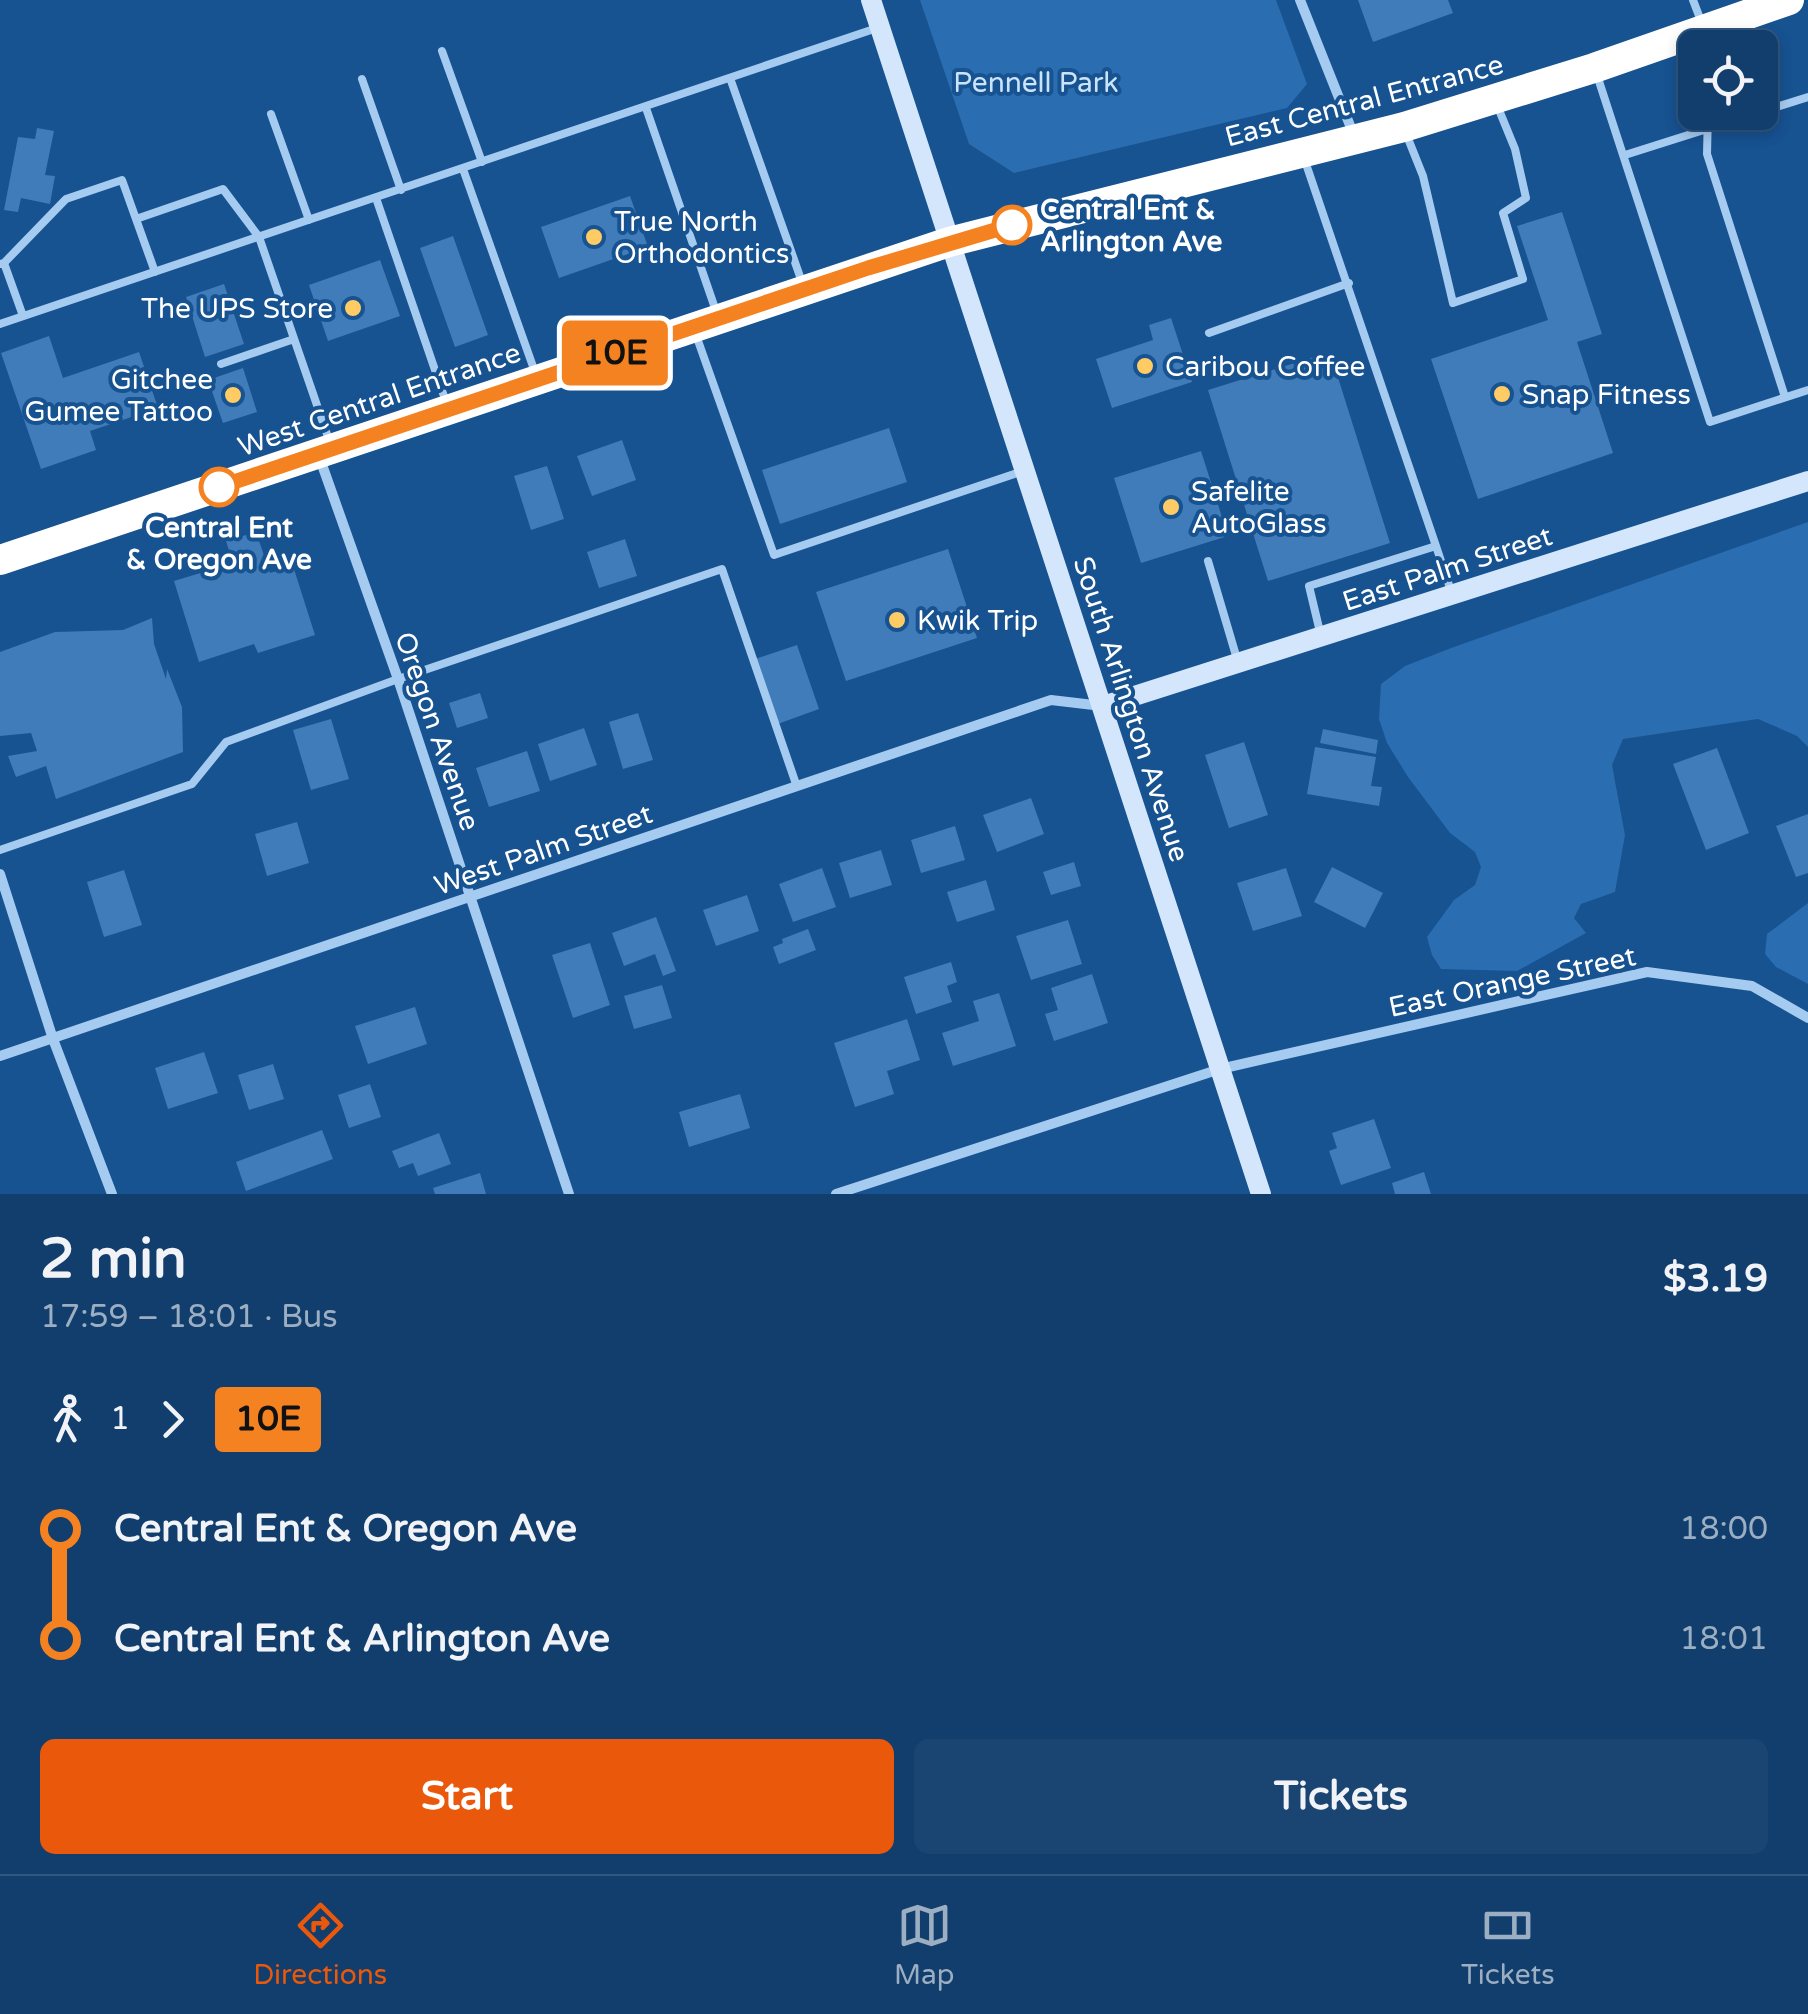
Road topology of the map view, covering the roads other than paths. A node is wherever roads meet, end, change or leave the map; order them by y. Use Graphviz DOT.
graph roads {
  1 [pos="871,0"];
  2 [pos="1300,0"];
  3 [pos="1693,0"];
  4 [pos="1789,0"];
  5 [pos="880,26"];
  6 [pos="1694,30"];
  7 [pos="1720,30"];
  8 [pos="1678,46"];
  9 [pos="442,51"];
  10 [pos="1594,68"];
  11 [pos="362,78"];
  12 [pos="730,78"];
  13 [pos="1808,97"];
  14 [pos="1494,99"];
  15 [pos="1778,106"];
  16 [pos="646,108"];
  17 [pos="270,114"];
  18 [pos="1404,127"];
  19 [pos="1704,130"];
  20 [pos="1710,130"];
  21 [pos="1355,139"];
  22 [pos="1302,152"];
  23 [pos="1625,155"];
  24 [pos="482,162"];
  25 [pos="463,169"];
  26 [pos="401,190"];
  27 [pos="376,198"];
  28 [pos="136,219"];
  29 [pos="309,220"];
  30 [pos="259,237"];
  31 [pos="949,242"];
  32 [pos="2,264"];
  33 [pos="155,272"];
  34 [pos="1349,283"];
  35 [pos="804,289"];
  36 [pos="23,316"];
  37 [pos="706,322"];
  38 [pos="0,324"];
  39 [pos="1209,332"];
  40 [pos="294,339"];
  41 [pos="221,364"];
  42 [pos="538,379"];
  43 [pos="1808,390"];
  44 [pos="1785,397"];
  45 [pos="449,410"];
  46 [pos="325,451"];
  47 [pos="1025,471"];
  48 [pos="1808,482"];
  49 [pos="1436,546"];
  50 [pos="0,560"];
  51 [pos="1208,562"];
  52 [pos="1452,595"];
  53 [pos="1322,637"];
  54 [pos="1238,663"];
  55 [pos="398,679"];
  56 [pos="1103,706"];
  57 [pos="796,784"];
  58 [pos="0,850"];
  59 [pos="0,874"];
  60 [pos="470,899"];
  61 [pos="1808,1018"];
  62 [pos="53,1038"];
  63 [pos="0,1056"];
  64 [pos="1220,1069"];
  65 [pos="112,1194"];
  66 [pos="568,1194"];
  67 [pos="836,1194"];
  68 [pos="1261,1194"];
  1 -- 5 [label="main road, South Arlington Avenue"];
  2 -- 21 [label="street"];
  3 -- 6 [label="lane"];
  4 -- 7 [label="highway, East Central Entrance"];
  5 -- 12 [label="lane"];
  5 -- 31 [label="main road, South Arlington Avenue"];
  8 -- 10 [label="highway, East Central Entrance"];
  9 -- 24 [label="lane"];
  10 -- 14 [label="highway, East Central Entrance"];
  10 -- 23 [label="lane"];
  11 -- 26 [label="lane"];
  12 -- 16 [label="lane"];
  12 -- 35 [label="lane"];
  13 -- 15 [label="lane"];
  14 -- 18 [label="highway, East Central Entrance"];
  14 -- 18 [label="lane"];
  16 -- 24 [label="lane"];
  16 -- 37 [label="lane"];
  17 -- 29 [label="lane"];
  18 -- 21 [label="highway, East Central Entrance"];
  19 -- 23 [label="lane"];
  20 -- 44 [label="lane"];
  21 -- 22 [label="highway, East Central Entrance"];
  22 -- 31 [label="highway, East Central Entrance"];
  22 -- 34 [label="lane"];
  23 -- 44 [label="lane"];
  24 -- 25 [label="lane"];
  25 -- 26 [label="lane"];
  25 -- 42 [label="lane"];
  26 -- 27 [label="lane"];
  27 -- 29 [label="lane"];
  27 -- 45 [label="lane"];
  28 -- 30 [label="lane"];
  28 -- 32 [label="lane"];
  28 -- 33 [label="lane"];
  29 -- 30 [label="lane"];
  30 -- 33 [label="lane"];
  30 -- 40 [label="lane"];
  31 -- 35 [label="highway, West Central Entrance"];
  31 -- 47 [label="main road, South Arlington Avenue"];
  32 -- 36 [label="lane"];
  33 -- 36 [label="lane"];
  34 -- 39 [label="lane"];
  34 -- 49 [label="lane"];
  35 -- 37 [label="highway, West Central Entrance"];
  36 -- 38 [label="lane"];
  37 -- 42 [label="highway, West Central Entrance"];
  37 -- 47 [label="lane"];
  40 -- 41 [label="lane"];
  40 -- 46 [label="lane"];
  42 -- 45 [label="highway, West Central Entrance"];
  43 -- 44 [label="lane"];
  45 -- 46 [label="highway, West Central Entrance"];
  46 -- 50 [label="highway, West Central Entrance"];
  46 -- 55 [label="street, Oregon Avenue"];
  47 -- 56 [label="main road, South Arlington Avenue"];
  48 -- 52 [label="main road, East Palm Street"];
  49 -- 52 [label="lane"];
  49 -- 53 [label="lane"];
  51 -- 54 [label="lane"];
  52 -- 53 [label="main road, East Palm Street"];
  53 -- 54 [label="main road, East Palm Street"];
  54 -- 56 [label="main road, East Palm Street"];
  55 -- 57 [label="lane"];
  55 -- 58 [label="lane"];
  55 -- 60 [label="street, Oregon Avenue"];
  56 -- 57 [label="street, West Palm Street"];
  56 -- 64 [label="main road, South Arlington Avenue"];
  57 -- 60 [label="street, West Palm Street"];
  59 -- 62 [label="street"];
  60 -- 62 [label="street, West Palm Street"];
  60 -- 66 [label="street, Oregon Avenue"];
  61 -- 64 [label="street, East Orange Street"];
  62 -- 63 [label="street, West Palm Street"];
  62 -- 65 [label="street"];
  64 -- 67 [label="street, East Orange Street"];
  64 -- 68 [label="main road, South Arlington Avenue"];
}
